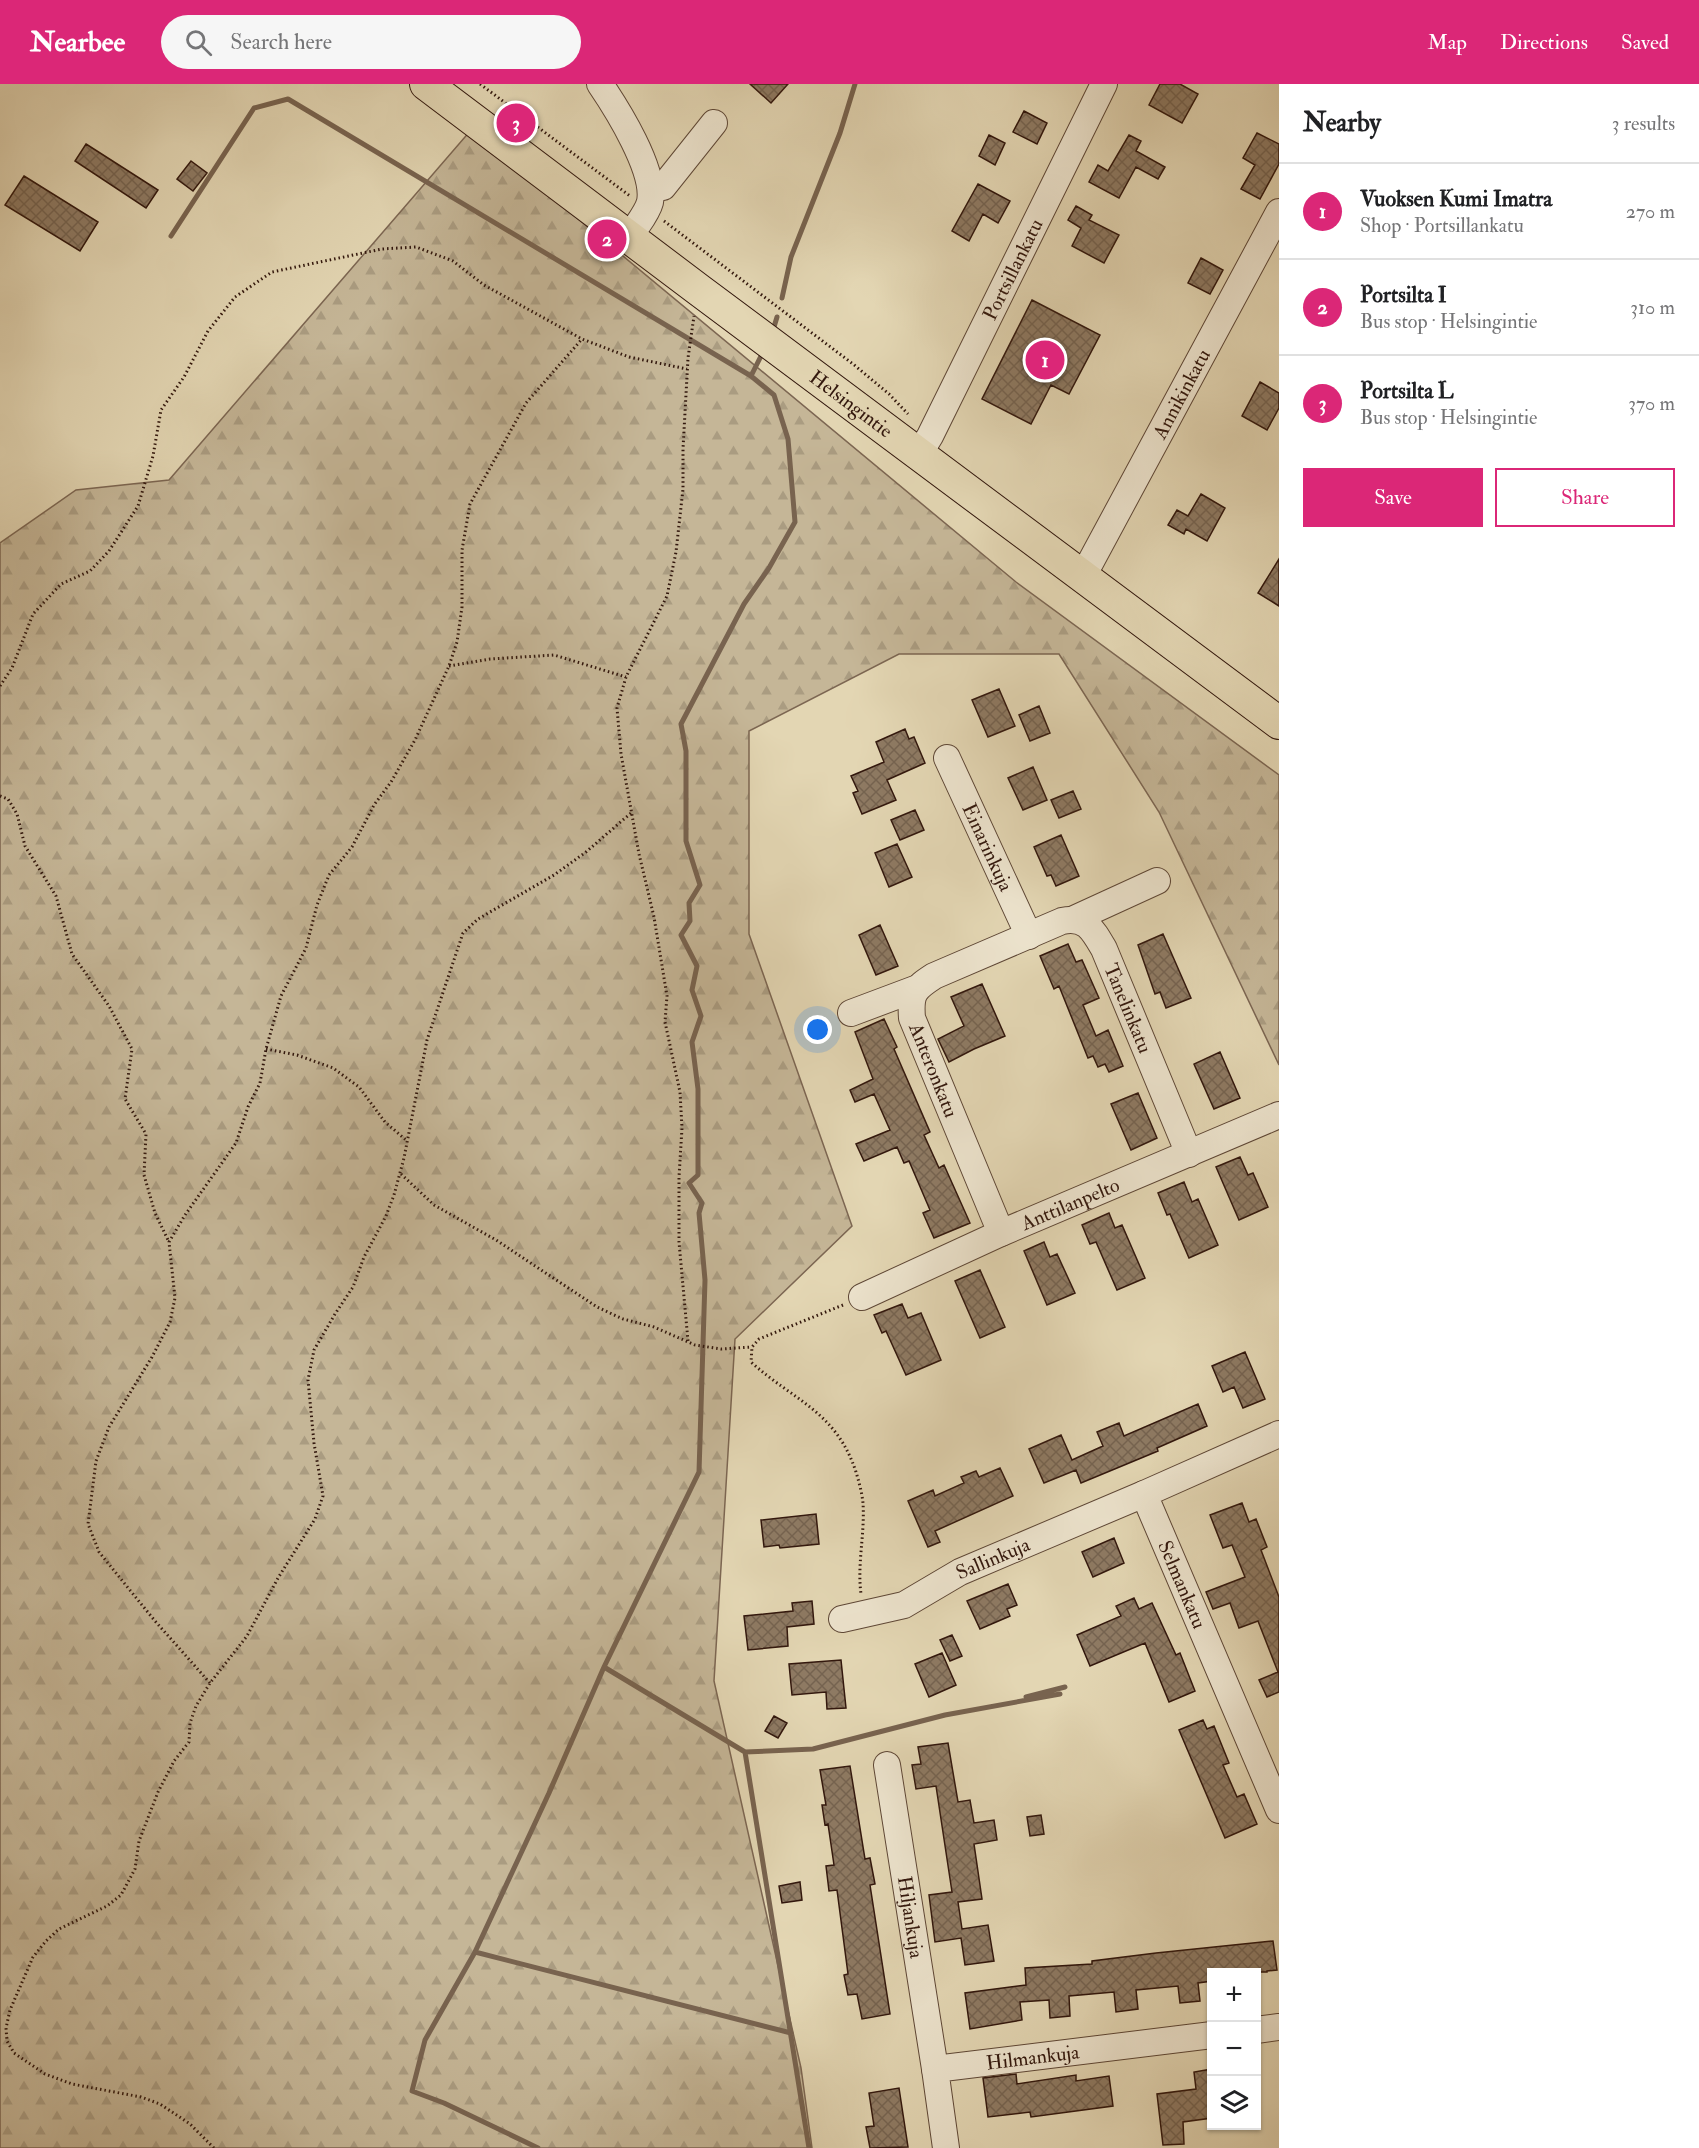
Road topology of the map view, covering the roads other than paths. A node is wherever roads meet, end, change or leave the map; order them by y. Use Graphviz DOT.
graph roads {
  1 [pos="426,84"];
  2 [pos="600,84"];
  3 [pos="1104,84"];
  4 [pos="714,123"];
  5 [pos="649,199"];
  6 [pos="1279,212"];
  7 [pos="629,238"];
  8 [pos="924,445"];
  9 [pos="1083,576"];
  10 [pos="1279,723"];
  11 [pos="947,758"];
  12 [pos="1157,881"];
  13 [pos="1074,919"];
  14 [pos="1029,936"];
  15 [pos="915,989"];
  16 [pos="851,1013"];
  17 [pos="1279,1115"];
  18 [pos="1189,1154"];
  19 [pos="1001,1233"];
  20 [pos="862,1297"];
  21 [pos="1279,1434"];
  22 [pos="1143,1494"];
  23 [pos="853,1616"];
  24 [pos="887,1765"];
  25 [pos="1279,1810"];
  26 [pos="1279,2027"];
  27 [pos="1261,2029"];
  28 [pos="1207,2036"];
  29 [pos="935,2069"];
  30 [pos="946,2148"];
  1 -- 7 [label="main road, Helsingintie"];
  2 -- 5 [label="street"];
  3 -- 8 [label="street, Portsillankatu"];
  4 -- 5 [label="street"];
  5 -- 7 [label="street"];
  6 -- 9 [label="street, Annikinkatu"];
  7 -- 8 [label="main road, Helsingintie"];
  8 -- 9 [label="main road, Helsingintie"];
  9 -- 10 [label="main road, Helsingintie"];
  11 -- 14 [label="street, Einarinkuja"];
  12 -- 13 [label="street"];
  13 -- 14 [label="street"];
  13 -- 18 [label="street, Tanelinkatu"];
  14 -- 15 [label="street"];
  15 -- 16 [label="street"];
  15 -- 19 [label="street, Anteronkatu"];
  17 -- 18 [label="street, Anttilanpelto"];
  18 -- 19 [label="street, Anttilanpelto"];
  19 -- 20 [label="street, Anttilanpelto"];
  21 -- 22 [label="street"];
  22 -- 23 [label="street, Sallinkuja"];
  22 -- 25 [label="street, Selmankatu"];
  24 -- 29 [label="street, Hiljankuja"];
  26 -- 27 [label="street"];
  28 -- 29 [label="street, Hilmankuja"];
  29 -- 30 [label="street"];
}
